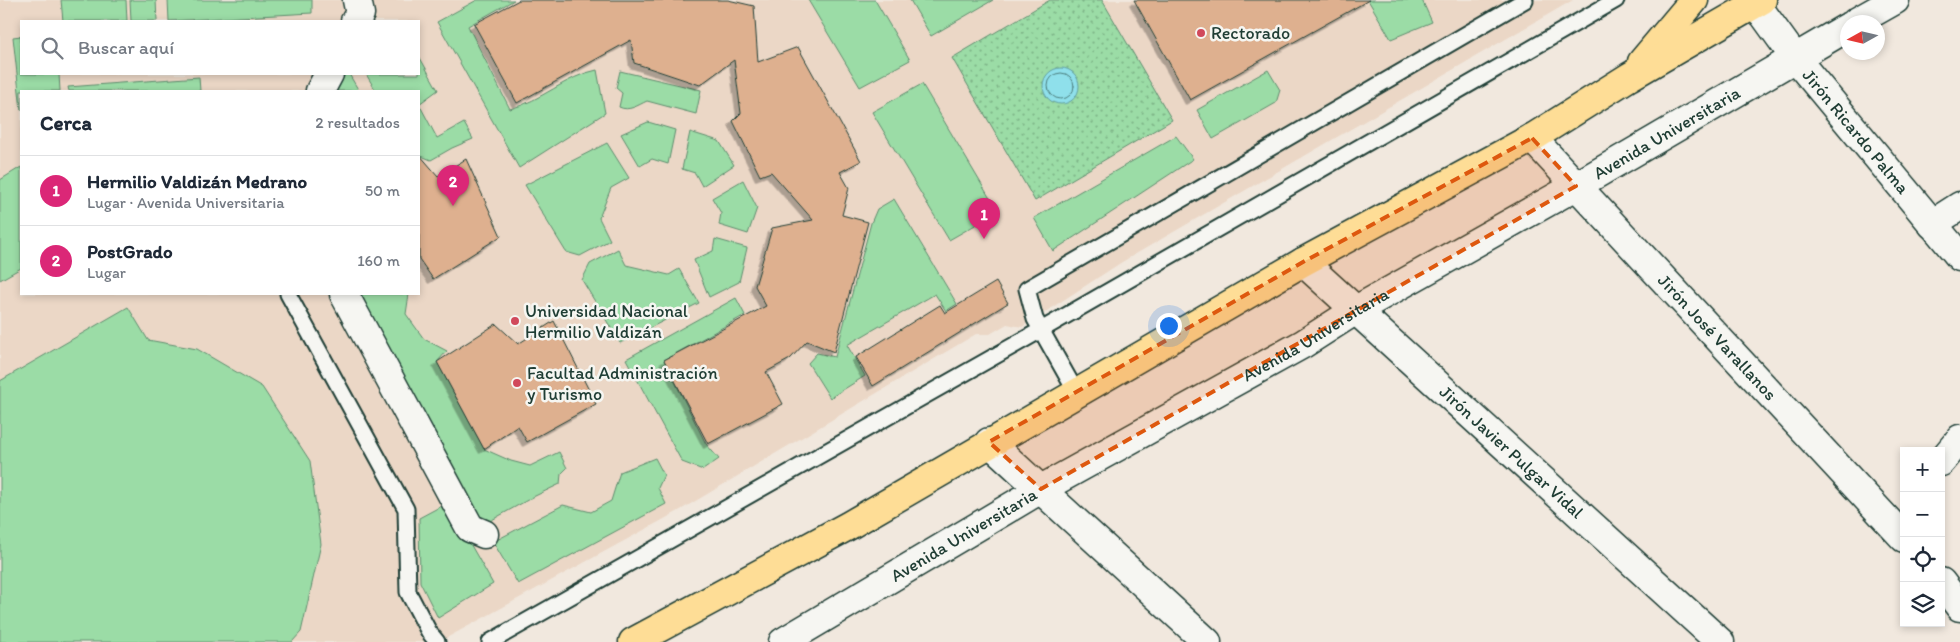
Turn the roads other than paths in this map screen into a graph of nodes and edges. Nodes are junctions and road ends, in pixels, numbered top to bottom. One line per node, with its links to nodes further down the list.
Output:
1 (358, 0): 8 (street)
2 (1524, 0): 23 (lane)
3 (1616, 0): 23 (lane)
4 (1694, 0): 12 (highway)
5 (1895, 0): 7 (street)
6 (1759, 2): 10 (street, Jirón Ricardo Palma); 12 (highway)
7 (1868, 15)
8 (356, 20)
9 (1840, 33): 10 (street, Avenida Universitaria)
10 (1795, 58): 15 (street, Avenida Universitaria); 17 (street, Jirón Ricardo Palma)
11 (328, 75): 13 (street)
12 (1629, 77): 14 (highway)
13 (321, 90)
14 (1532, 138): 15 (street, Jirón José Varallanos); 19 (highway)
15 (1576, 186): 22 (street, Avenida Universitaria); 29 (street, Jirón José Varallanos)
16 (1960, 206): 17 (street)
17 (1932, 224): 18 (street, Jirón Ricardo Palma)
18 (1960, 257)
19 (1303, 262): 22 (street, Jirón Javier Pulgar Vidal); 24 (highway)
20 (289, 295): 34 (lane)
21 (345, 295): 30 (street)
22 (1356, 310): 28 (street, Avenida Universitaria); 38 (street, Jirón Javier Pulgar Vidal)
23 (1041, 330): 24 (lane); 35 (lane)
24 (1076, 392): 26 (highway)
25 (1960, 439): 27 (street)
26 (989, 442): 28 (street); 33 (highway)
27 (1945, 457)
28 (1040, 489): 36 (street, Avenida Universitaria); 37 (street)
29 (1900, 524)
30 (484, 534)
31 (1945, 587): 32 (street)
32 (1960, 607)
33 (636, 641)
34 (437, 642)
35 (490, 642)
36 (783, 642)
37 (1207, 642)
38 (1720, 642)

